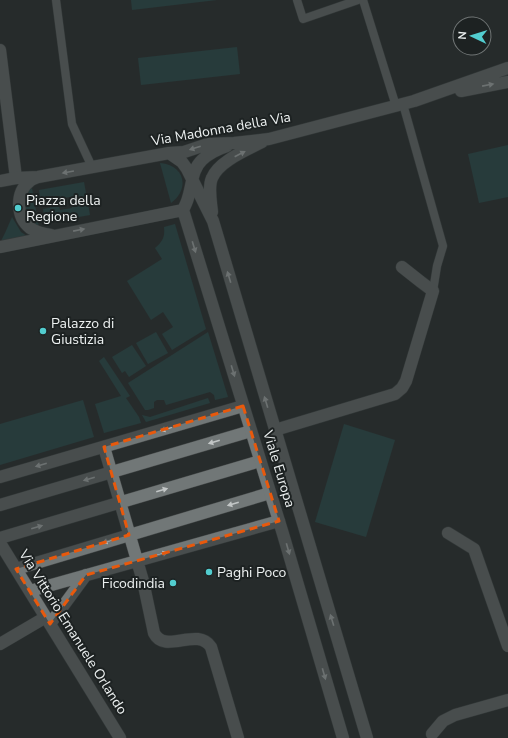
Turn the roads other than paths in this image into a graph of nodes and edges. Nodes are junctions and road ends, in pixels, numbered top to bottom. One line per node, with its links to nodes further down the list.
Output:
1 (56, 0): 13 (lane)
2 (297, 0): 3 (lane)
3 (358, 0)
4 (363, 0): 9 (lane)
5 (0, 50): 14 (street)
6 (508, 68): 8 (street, Via Madonna della Via)
7 (508, 82): 8 (street, one-way to 7)
8 (423, 98): 9 (street, Via Madonna della Via)
9 (399, 105): 10 (street, Via Madonna della Via); 22 (lane)
10 (269, 139): 11 (street, Via Madonna della Via); 18 (street, one-way to 10)
11 (234, 143): 12 (street, Via Madonna della Via, one-way to 12); 15 (street)
12 (169, 153): 13 (street, Via Madonna della Via); 15 (street)
13 (92, 167): 14 (street, Via Madonna della Via, one-way to 14)
14 (27, 177): 16 (street, Via Madonna della Via); 19 (street)
15 (192, 178): 17 (street); 18 (street)
16 (0, 181)
17 (183, 210): 19 (street, one-way to 17); 23 (street, Viale Europa, one-way to 23)
18 (212, 221): 24 (street, Viale Europa, one-way to 18)
19 (52, 236): 20 (street)
20 (0, 247)
21 (402, 267): 22 (street)
22 (433, 290): 24 (street)
23 (243, 406): 25 (street, Viale Europa); 26 (street, one-way to 26)
24 (275, 430): 50 (street, Viale Europa, one-way to 24)
25 (251, 431): 27 (street, Viale Europa); 28 (street, one-way to 28)
26 (104, 447): 28 (street); 29 (street, one-way to 29)
27 (260, 461): 30 (street, Viale Europa); 31 (street, one-way to 27)
28 (111, 472): 31 (street); 32 (street, one-way to 32)
29 (0, 477)
30 (270, 493): 33 (street, Viale Europa); 35 (street, one-way to 35)
31 (120, 502): 35 (street); 36 (street, one-way to 31)
32 (0, 505)
33 (279, 521): 38 (street, one-way to 33); 49 (street, Viale Europa, one-way to 49)
34 (448, 534): 44 (street)
35 (129, 535): 38 (street); 39 (street, one-way to 39)
36 (0, 538)
37 (0, 543): 39 (street, Via Vittorio Emanuele Orlando)
38 (137, 561): 40 (street); 48 (street)
39 (16, 569): 41 (street, Via Vittorio Emanuele Orlando)
40 (86, 575): 41 (street); 42 (street)
41 (30, 591): 42 (street, Via Vittorio Emanuele Orlando)
42 (48, 621): 43 (street); 47 (street, Via Vittorio Emanuele Orlando)
43 (0, 644)
44 (508, 646)
45 (508, 700): 46 (street)
46 (432, 734)
47 (120, 738)
48 (238, 738)
49 (343, 738)
50 (367, 738)

